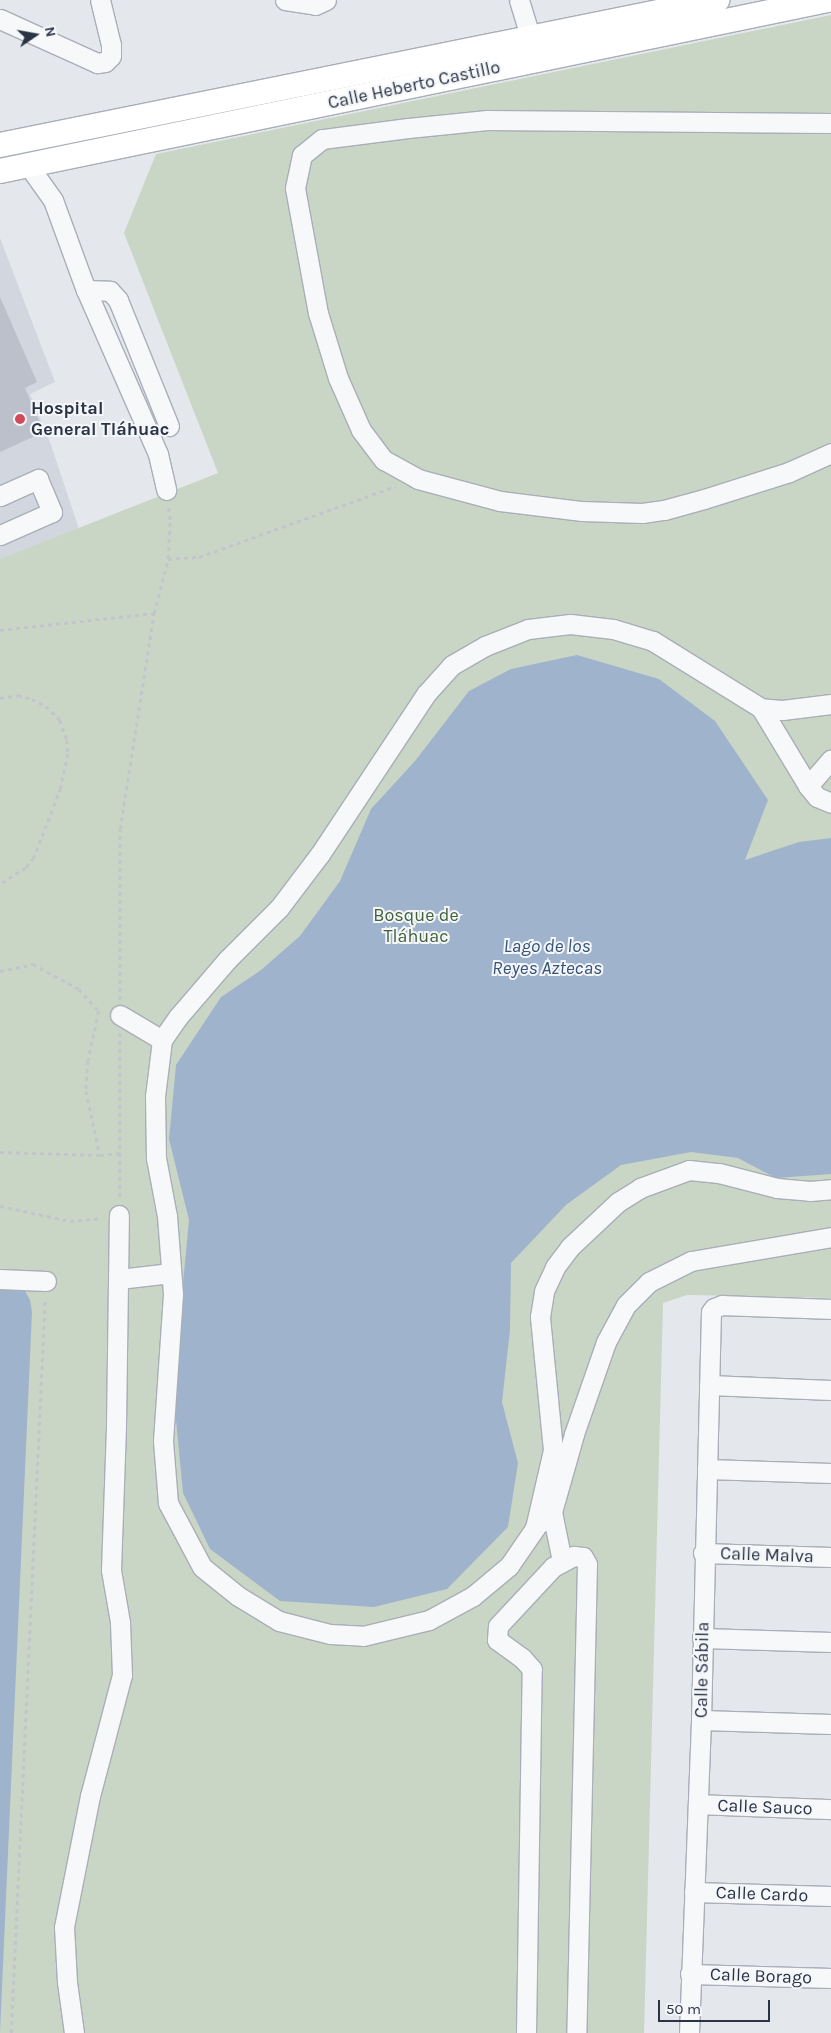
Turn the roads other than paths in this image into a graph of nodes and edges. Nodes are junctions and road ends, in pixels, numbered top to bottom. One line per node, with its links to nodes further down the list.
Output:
1 (100, 0): 7 (street)
2 (326, 0): 6 (street)
3 (519, 0): 8 (street)
4 (717, 0): 8 (main road, Calle Heberto Castillo)
5 (828, 0): 11 (main road, Calle Heberto Castillo)
6 (294, 1)
7 (0, 19)
8 (530, 37): 10 (main road, Calle Heberto Castillo)
9 (831, 123): 15 (street)
10 (0, 145)
11 (28, 165): 12 (main road, Calle Heberto Castillo); 13 (street)
12 (0, 171)
13 (86, 290): 14 (street); 16 (street)
14 (169, 426)
15 (831, 453)
16 (166, 490)
17 (0, 496): 18 (street)
18 (0, 535)
19 (831, 704): 20 (street)
20 (761, 708): 22 (street); 25 (street)
21 (831, 760): 22 (street)
22 (808, 786): 23 (street)
23 (831, 803)
24 (120, 1015): 25 (street)
25 (162, 1040): 29 (street)
26 (831, 1189): 39 (street)
27 (119, 1215): 31 (street)
28 (831, 1237): 38 (street)
29 (171, 1273): 31 (street); 39 (street)
30 (0, 1279): 32 (street)
31 (119, 1279): 53 (street)
32 (46, 1281)
33 (831, 1309): 34 (street, Calle Sábila)
34 (709, 1385): 35 (street); 36 (street, Calle Sábila)
35 (831, 1390)
36 (707, 1469): 37 (street); 40 (street, Calle Sábila)
37 (831, 1473)
38 (552, 1512): 39 (street); 42 (street)
39 (535, 1528)
40 (703, 1553): 41 (street, Calle Malva); 43 (street, Calle Sábila)
41 (831, 1557)
42 (562, 1561): 54 (street); 55 (street)
43 (702, 1638): 44 (street); 45 (street, Calle Sábila)
44 (831, 1642)
45 (701, 1720): 46 (street); 47 (street, Calle Sábila)
46 (831, 1724)
47 (698, 1804): 48 (street, Calle Sauco); 49 (street, Calle Sábila)
48 (831, 1809)
49 (694, 1892): 50 (street, Calle Cardo); 51 (street, Calle Sábila)
50 (831, 1896)
51 (690, 1974): 52 (street, Calle Borago); 56 (street, Calle Sábila)
52 (831, 1978)
53 (74, 2033)
54 (526, 2033)
55 (576, 2033)
56 (689, 2033)

